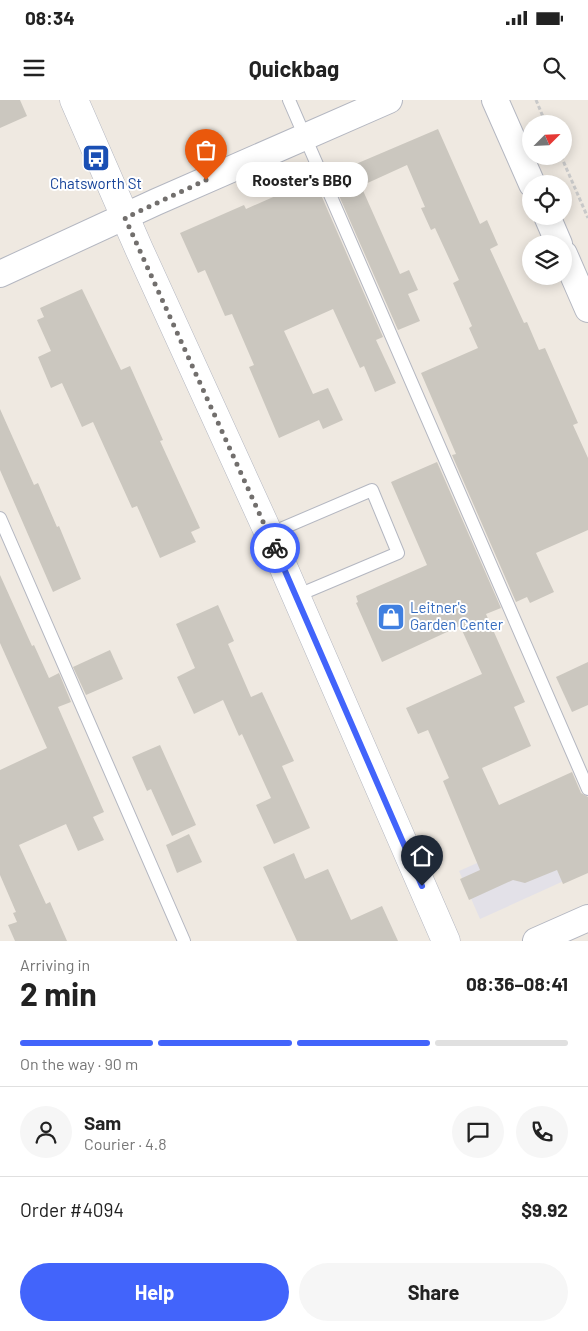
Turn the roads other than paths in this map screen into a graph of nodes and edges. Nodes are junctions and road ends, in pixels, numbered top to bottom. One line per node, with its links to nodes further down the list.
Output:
1 (74, 100): 7 (street)
2 (289, 100): 5 (lane)
3 (389, 100): 5 (street)
4 (495, 100): 6 (street)
5 (305, 137): 7 (street); 14 (lane)
6 (528, 175)
7 (125, 218): 9 (street); 12 (street)
8 (572, 272): 10 (street)
9 (0, 274)
10 (588, 309)
11 (0, 518): 16 (lane)
12 (269, 534): 13 (street); 13 (lane)
13 (296, 596): 17 (street)
14 (588, 789)
15 (588, 918): 18 (street)
16 (184, 941)
17 (446, 941)
18 (536, 941)

